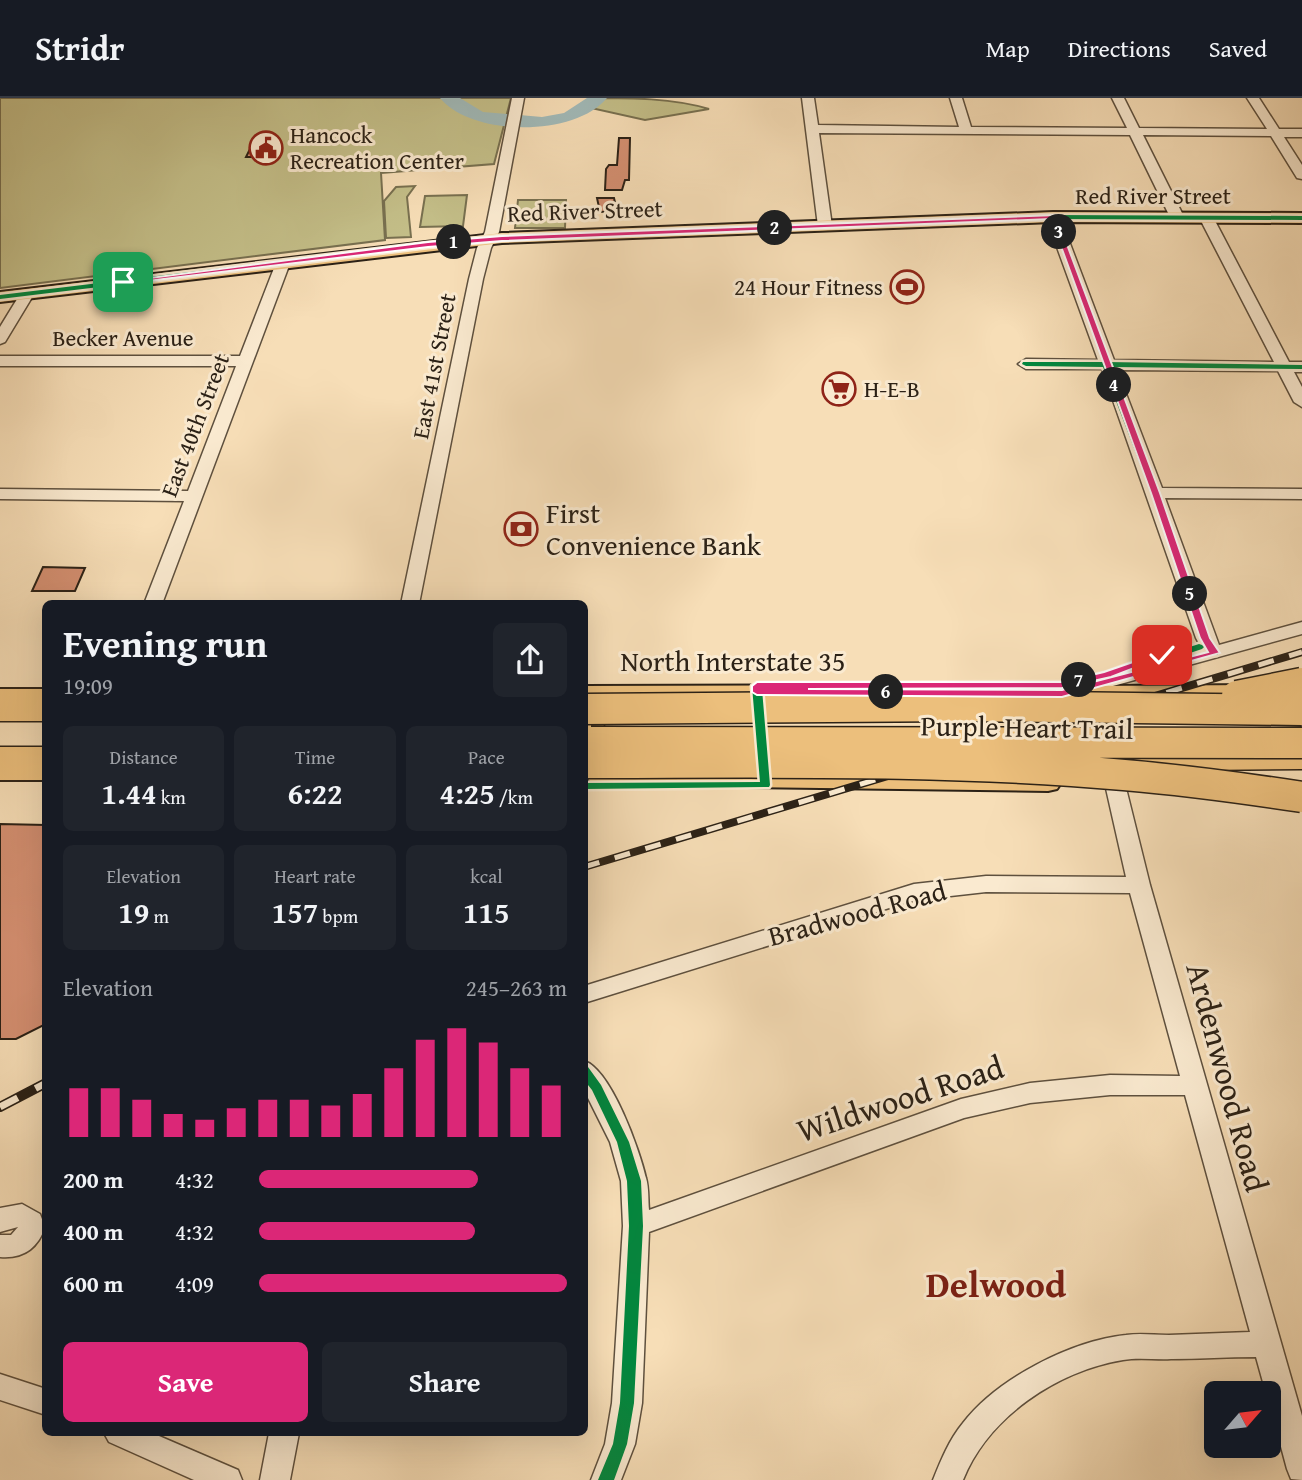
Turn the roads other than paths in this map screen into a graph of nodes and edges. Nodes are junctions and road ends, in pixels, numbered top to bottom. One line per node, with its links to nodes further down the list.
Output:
1 (518, 98): 17 (street, East 41st Street)
2 (808, 98): 6 (street)
3 (956, 98): 7 (street)
4 (1118, 98): 8 (street)
5 (1253, 98): 9 (street)
6 (812, 130): 7 (street); 16 (street)
7 (966, 131): 8 (street)
8 (1135, 132): 9 (street); 13 (street)
9 (1275, 132): 10 (street); 11 (street)
10 (1302, 133)
11 (1302, 175)
12 (1054, 217): 13 (main road, Red River Street); 16 (main road, Red River Street); 25 (street)
13 (1177, 217): 14 (main road, Red River Street)
14 (1206, 217): 15 (main road, Red River Street); 26 (street)
15 (1302, 218)
16 (825, 226): 17 (main road, Red River Street)
17 (488, 240): 18 (main road, Red River Street); 34 (street, East 41st Street)
18 (283, 263): 19 (main road, Red River Street); 23 (street, East 40th Street)
19 (27, 294): 20 (main road, Red River Street); 21 (street)
20 (0, 297)
21 (0, 339)
22 (0, 361): 23 (street, Becker Avenue)
23 (246, 361): 32 (street, East 40th Street)
24 (1026, 364): 25 (street)
25 (1106, 364): 26 (street); 29 (street)
26 (1284, 367): 27 (street); 28 (street)
27 (1302, 367)
28 (1302, 402)
29 (1155, 493): 31 (street); 36 (street)
30 (0, 494): 32 (street)
31 (1302, 494)
32 (195, 496): 33 (street, East 40th Street)
33 (155, 600)
34 (411, 600)
35 (1302, 628): 36 (street)
36 (1214, 653): 42 (street)
37 (802, 691): 39 (main road, North Interstate 35); 42 (main road, North Interstate 35); 67 (main road)
38 (699, 692): 39 (main road, North Interstate 35); 41 (main road, North Interstate 35); 66 (street)
39 (732, 692): 66 (street)
40 (588, 693): 41 (main road, North Interstate 35)
41 (625, 693): 65 (main road)
42 (1062, 694): 43 (main road, North Interstate 35)
43 (1301, 694): 51 (highway, Purple Heart Trail, bridge)
44 (0, 696): 45 (main road)
45 (42, 696)
46 (0, 712): 47 (highway)
47 (42, 712)
48 (0, 727): 49 (highway)
49 (42, 727)
50 (1302, 730): 52 (highway, Purple Heart Trail)
51 (588, 734)
52 (588, 734)
53 (588, 734): 57 (highway, Purple Heart Trail, bridge)
54 (588, 734): 61 (highway, Purple Heart Trail, bridge)
55 (0, 740): 56 (highway)
56 (42, 740)
57 (1302, 743)
58 (0, 756): 59 (highway)
59 (42, 756)
60 (1302, 760): 61 (highway, Purple Heart Trail, bridge)
61 (937, 764): 70 (highway, bridge)
62 (0, 772): 63 (main road)
63 (42, 772)
64 (588, 777): 65 (main road)
65 (624, 778): 66 (main road)
66 (719, 779): 67 (main road)
67 (811, 780): 69 (main road)
68 (1302, 782): 69 (main road)
69 (1115, 784): 71 (main road); 72 (street, Ardenwood Road)
70 (1302, 797)
71 (1302, 808)
72 (1139, 885): 73 (street, Bradwood Road); 75 (street, Ardenwood Road)
73 (588, 994)
74 (588, 1075): 77 (street)
75 (1194, 1086): 77 (street, Wildwood Road); 79 (street, Ardenwood Road)
76 (0, 1221): 78 (street)
77 (636, 1226): 87 (street)
78 (0, 1246)
79 (1265, 1344): 84 (street, Ardenwood Road); 88 (street)
80 (0, 1387): 81 (street)
81 (42, 1401)
82 (126, 1436): 85 (street)
83 (283, 1436): 86 (street)
84 (1302, 1469)
85 (227, 1480)
86 (275, 1480)
87 (606, 1480)
88 (948, 1480)

